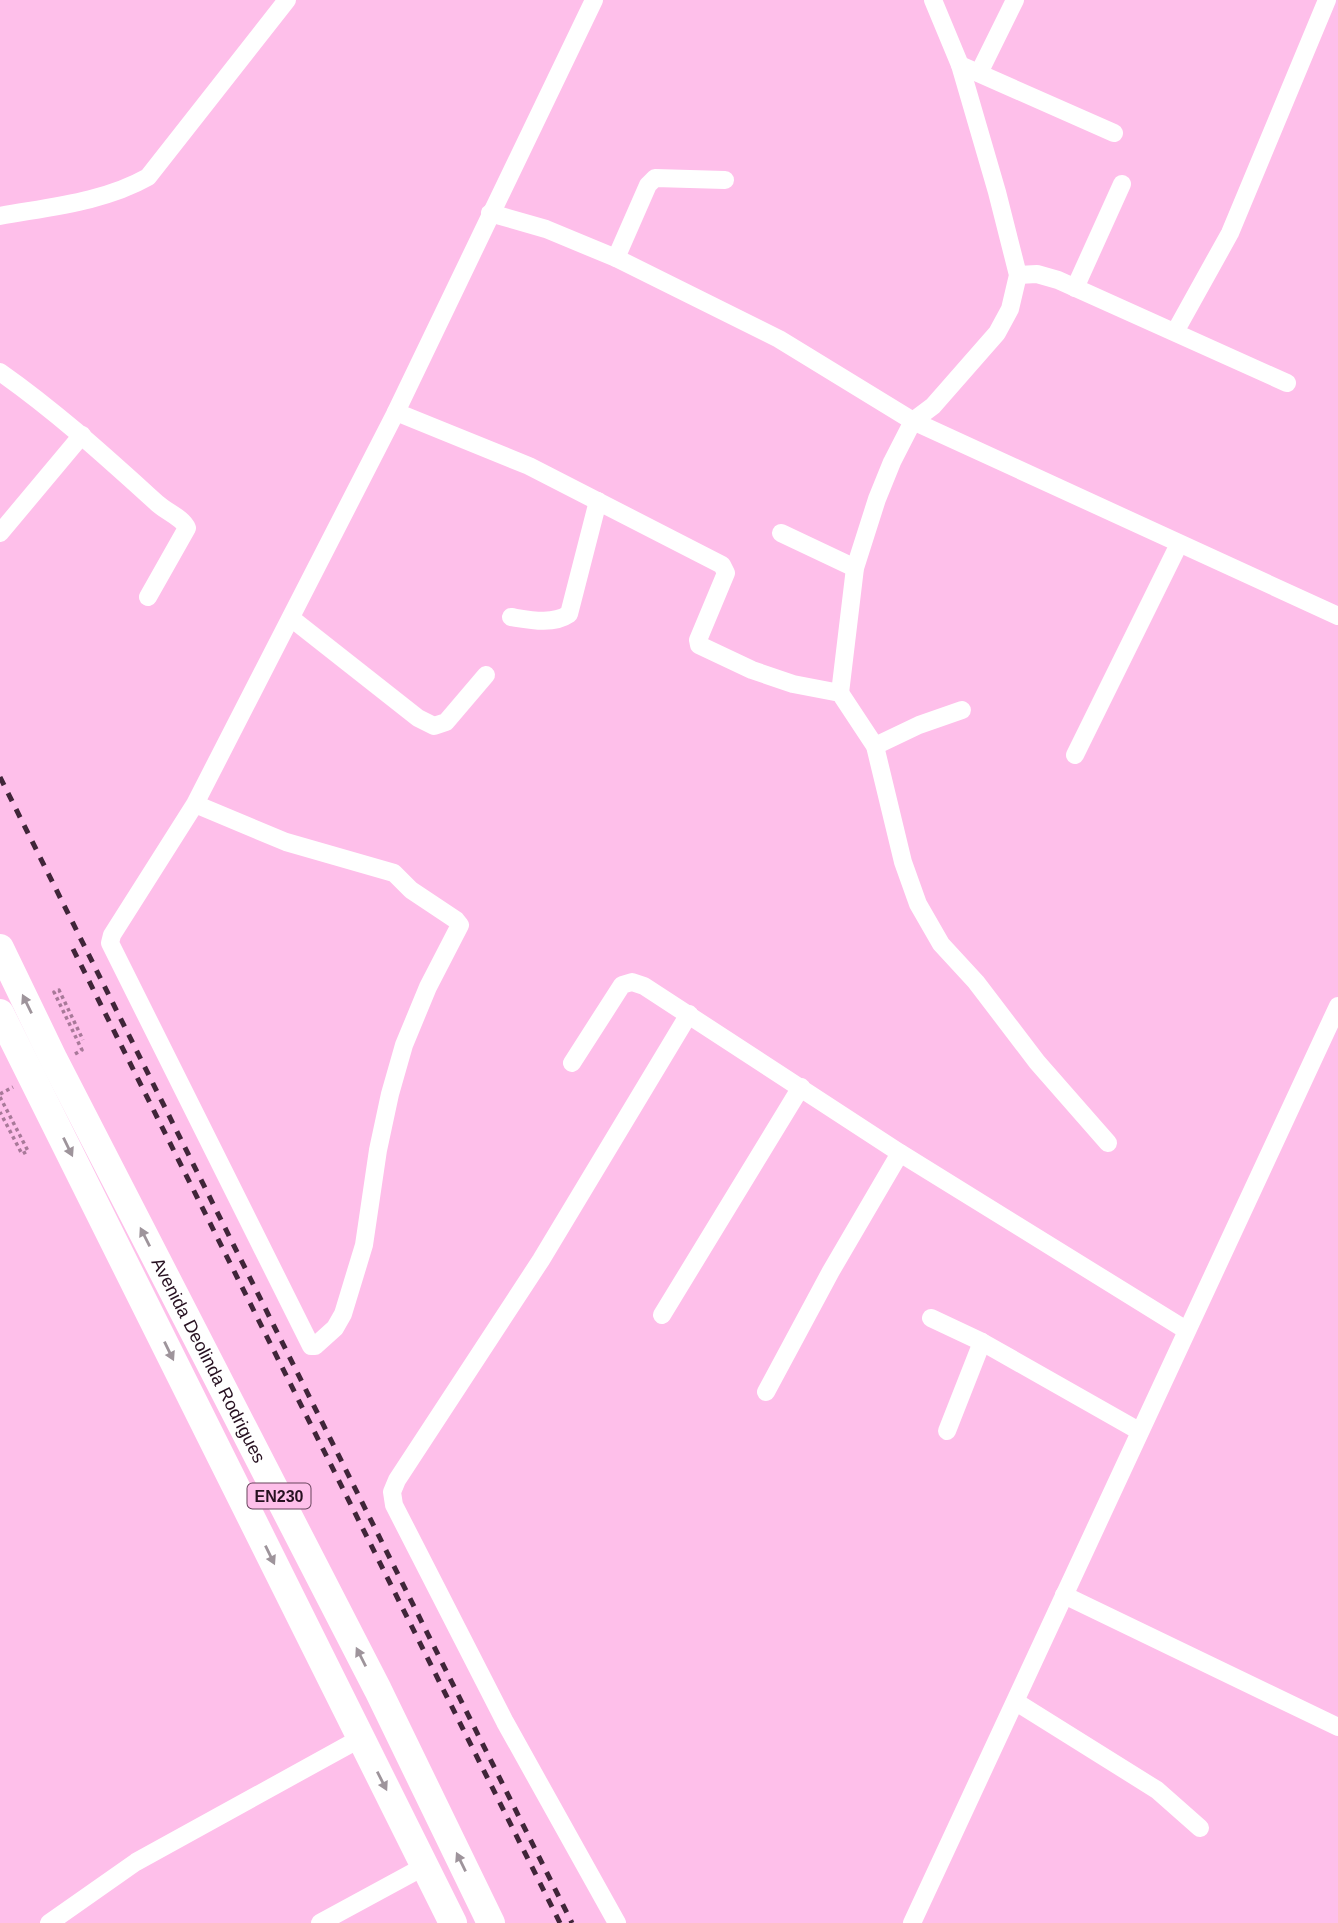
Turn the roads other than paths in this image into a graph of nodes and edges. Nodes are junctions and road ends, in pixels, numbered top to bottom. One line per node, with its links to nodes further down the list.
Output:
1 (287, 0): 12 (street)
2 (594, 0): 11 (street)
3 (933, 0): 6 (street)
4 (1015, 0): 7 (street)
5 (1327, 0): 16 (street)
6 (960, 65): 7 (street); 14 (street)
7 (979, 73): 8 (street)
8 (1114, 133)
9 (725, 180): 13 (street)
10 (1122, 184): 15 (street)
11 (490, 213): 13 (street); 19 (street)
12 (0, 216)
13 (616, 258): 20 (street)
14 (1018, 275): 15 (street); 20 (street)
15 (1075, 288): 16 (street)
16 (1175, 332): 18 (street)
17 (0, 372): 21 (street)
18 (1287, 383)
19 (396, 412): 22 (street); 30 (street)
20 (913, 421): 25 (street); 26 (street)
21 (82, 435): 23 (street); 27 (street)
22 (598, 500): 29 (street); 32 (street)
23 (0, 533)
24 (781, 533): 26 (street)
25 (1179, 544): 28 (street); 35 (street)
26 (855, 568): 32 (street)
27 (148, 597)
28 (1338, 616)
29 (512, 617)
30 (290, 618): 31 (street); 36 (street)
31 (486, 675)
32 (840, 693): 34 (street)
33 (962, 710): 34 (street)
34 (875, 746): 43 (street)
35 (1074, 755)
36 (195, 804): 36 (street)
37 (0, 948): 61 (highway, Avenida Deolinda Rodrigues / EN230, one-way to 37)
38 (1338, 1006): 47 (street)
39 (689, 1014): 41 (street); 42 (street); 62 (street)
40 (2, 1022): 55 (highway, Avenida Deolinda Rodrigues / EN230, one-way to 55)
41 (572, 1063)
42 (801, 1087): 44 (street); 45 (street)
43 (1108, 1143)
44 (900, 1153): 47 (street); 49 (street)
45 (662, 1315)
46 (931, 1318): 48 (street)
47 (1186, 1330): 51 (street)
48 (982, 1342): 50 (street); 51 (street)
49 (766, 1392)
50 (947, 1431)
51 (1139, 1432): 52 (street)
52 (1064, 1595): 53 (street); 54 (street)
53 (1016, 1702): 56 (street); 63 (street)
54 (1338, 1727)
55 (361, 1738): 57 (highway, Avenida Deolinda Rodrigues / EN230, one-way to 57); 58 (street)
56 (1200, 1828)
57 (425, 1866): 59 (street); 60 (highway, Avenida Deolinda Rodrigues / EN230)
58 (49, 1923)
59 (320, 1923)
60 (453, 1923)
61 (491, 1923)
62 (617, 1923)
63 (912, 1923)

